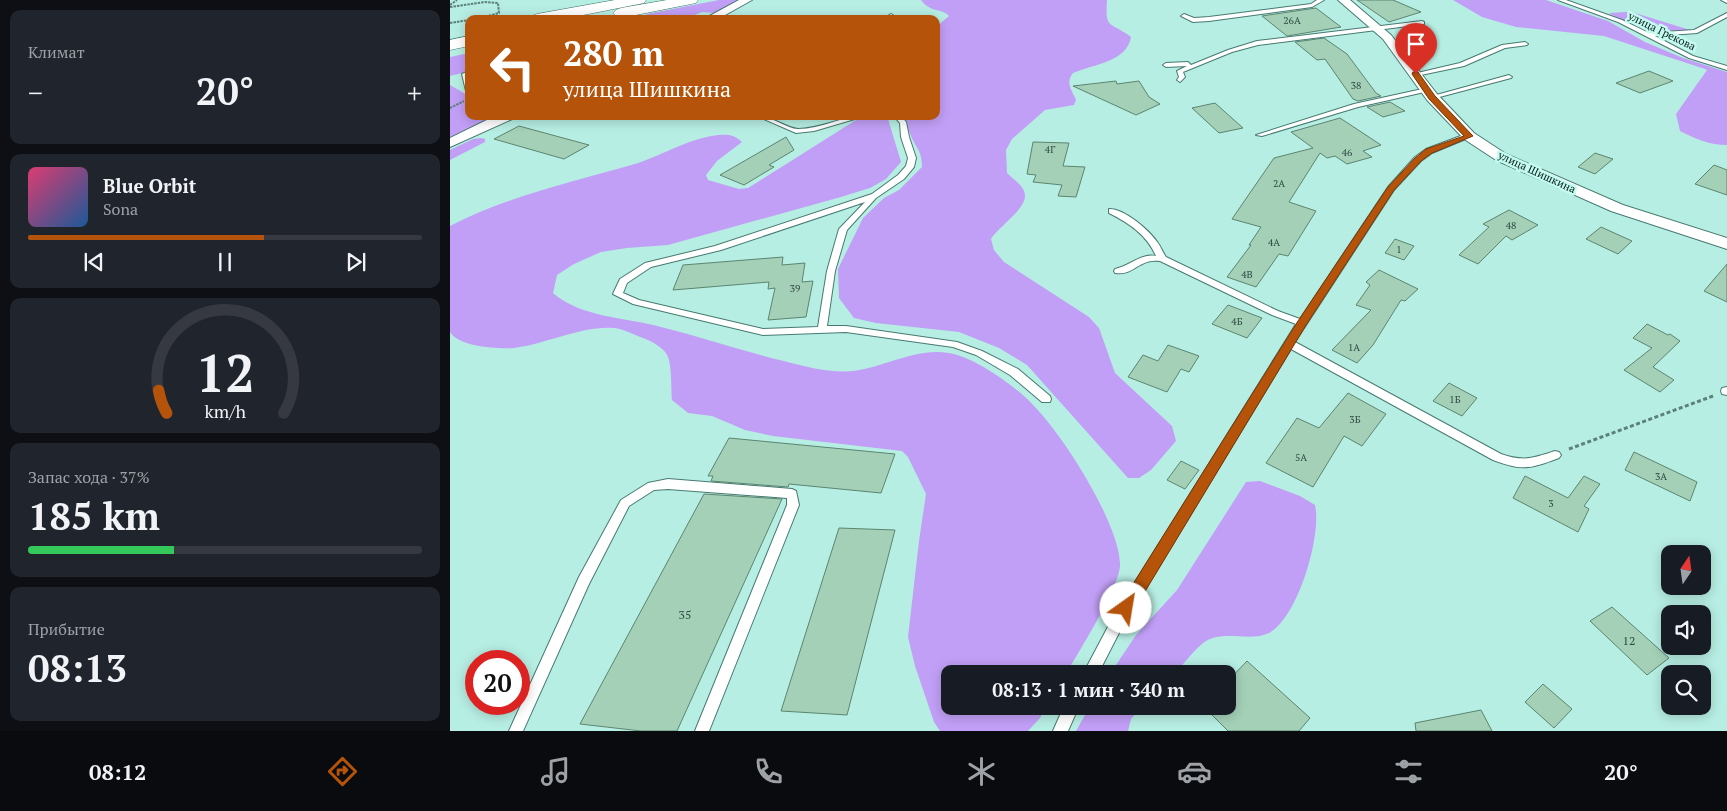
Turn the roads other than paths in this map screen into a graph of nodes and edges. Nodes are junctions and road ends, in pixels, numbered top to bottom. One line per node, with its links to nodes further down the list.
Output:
1 (639, 0): 7 (highway)
2 (691, 0): 8 (highway)
3 (747, 0): 9 (street)
4 (1321, 0): 11 (lane)
5 (1343, 0): 13 (street, улица Шишкина)
6 (1561, 0): 16 (lane, улица Грекова)
7 (558, 15)
8 (611, 15)
9 (717, 15)
10 (1727, 15): 16 (lane)
11 (1184, 16)
12 (1422, 23): 13 (lane)
13 (1378, 28): 20 (lane); 23 (street, улица Шишкина)
14 (465, 32): 15 (highway)
15 (450, 35)
16 (1647, 35): 22 (lane, улица Грекова)
17 (465, 42): 19 (highway)
18 (1525, 44): 23 (lane)
19 (450, 45)
20 (1194, 64): 21 (lane); 25 (lane)
21 (1166, 65)
22 (1727, 68)
23 (1416, 74): 26 (street, улица Шишкина)
24 (1509, 77): 26 (lane)
25 (1180, 80)
26 (1429, 94): 31 (lane); 32 (street, улица Шишкина)
27 (499, 120): 33 (street)
28 (770, 120): 29 (lane)
29 (847, 120)
30 (901, 120): 34 (lane)
31 (1260, 135)
32 (1469, 136): 36 (street, улица Шишкина); 39 (lane)
33 (450, 143)
34 (875, 196): 40 (lane); 40 (lane)
35 (1112, 212): 37 (lane)
36 (1727, 244)
37 (1162, 259): 38 (lane); 39 (lane)
38 (1118, 271)
39 (1302, 323): 41 (lane)
40 (822, 330): 42 (lane)
41 (1290, 344): 43 (lane); 44 (lane)
42 (1046, 399)
43 (1555, 455)
44 (1095, 665)
45 (1068, 715): 48 (lane)
46 (516, 731): 47 (lane)
47 (702, 731)
48 (1060, 731)

